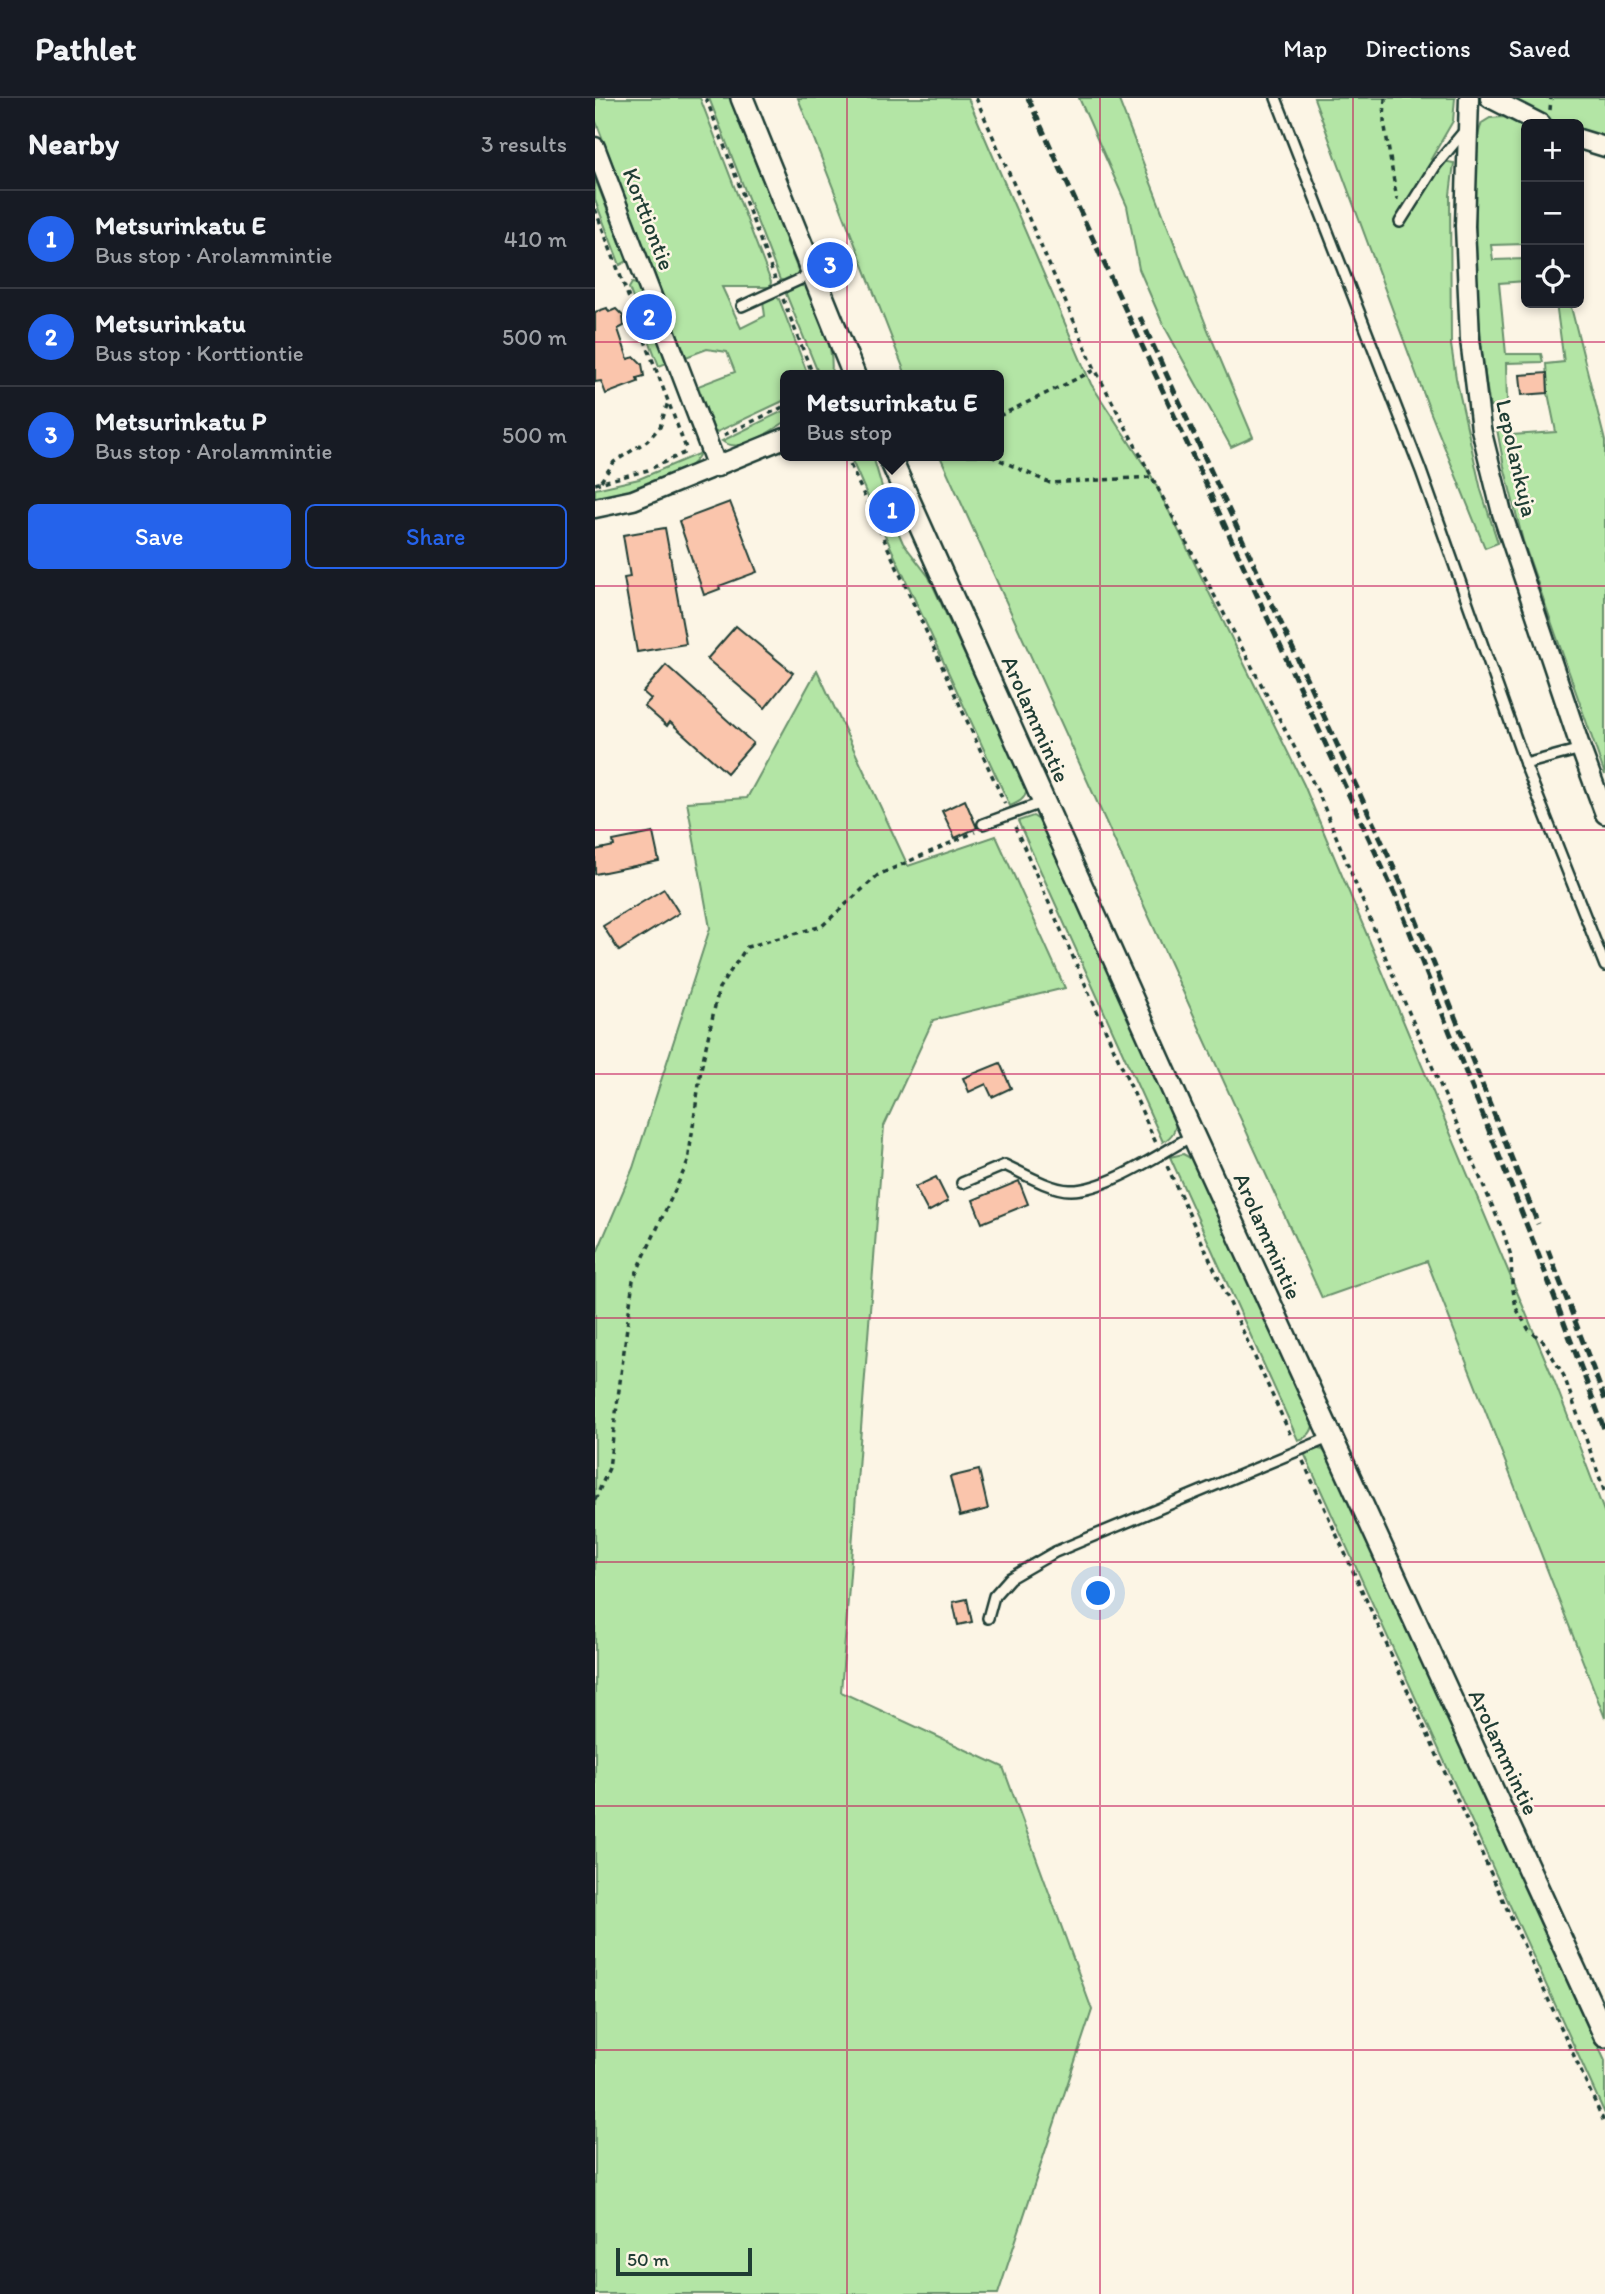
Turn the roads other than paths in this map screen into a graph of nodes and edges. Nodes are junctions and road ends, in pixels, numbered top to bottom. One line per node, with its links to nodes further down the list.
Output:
1 (743, 98): 11 (street)
2 (1276, 98): 19 (lane)
3 (1469, 98): 6 (street, Lepolankuja)
4 (1490, 98): 5 (street)
5 (1531, 119)
6 (1468, 128): 10 (lane); 18 (street, Lepolankuja)
7 (1584, 141): 9 (street)
8 (595, 147): 16 (street, Korttiontie)
9 (1605, 147)
10 (1402, 219)
11 (812, 274): 12 (lane); 13 (street)
12 (742, 306)
13 (852, 370)
14 (780, 440): 16 (street)
15 (891, 461): 20 (street, Arolammintie)
16 (717, 467): 17 (street)
17 (595, 508)
18 (1581, 749): 19 (lane); 21 (street, Lepolankuja)
19 (1525, 764): 23 (lane)
20 (1044, 802): 22 (lane); 24 (street, Arolammintie)
21 (1605, 814)
22 (983, 824)
23 (1605, 966)
24 (1193, 1135): 25 (lane); 26 (street, Arolammintie)
25 (962, 1183)
26 (1331, 1437): 27 (lane); 28 (street, Arolammintie)
27 (988, 1618)
28 (1605, 2036)

